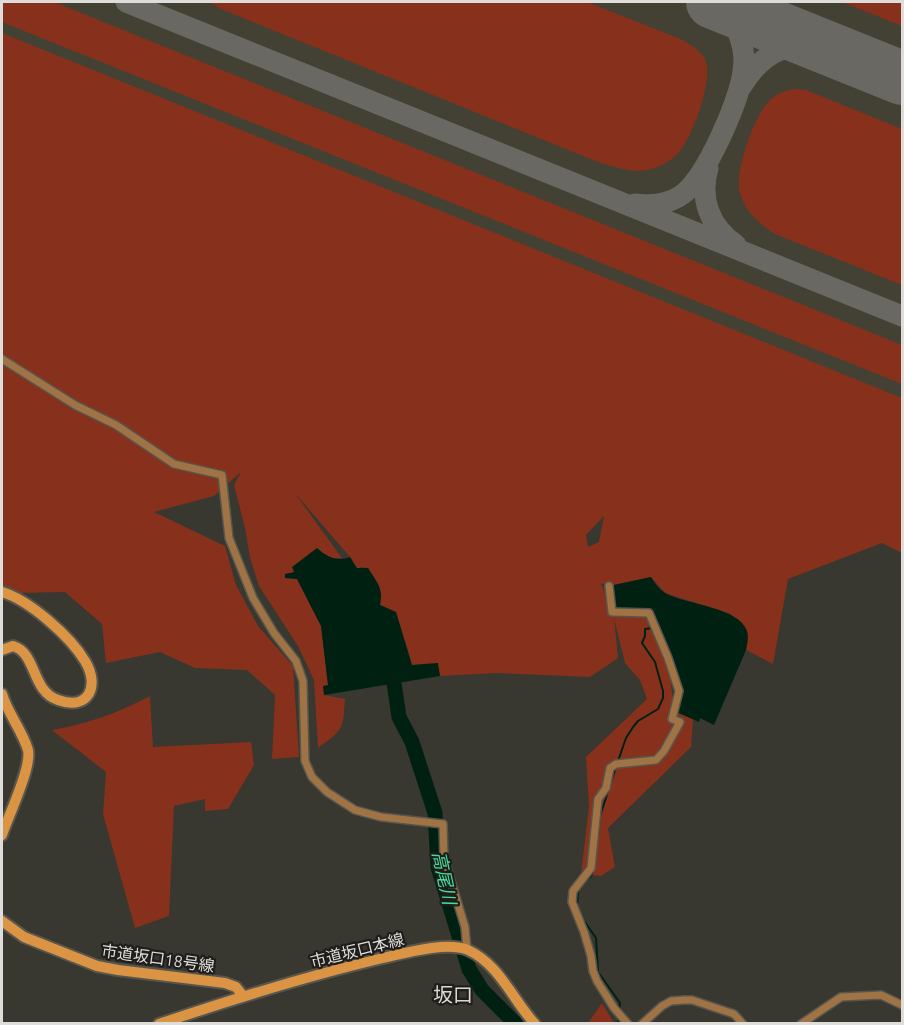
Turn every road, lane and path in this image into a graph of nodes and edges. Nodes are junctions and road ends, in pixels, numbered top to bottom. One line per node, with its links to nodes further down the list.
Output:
1 (2, 359): 8 (street)
2 (609, 586): 11 (street)
3 (2, 592): 4 (street)
4 (2, 650)
5 (2, 694): 6 (street)
6 (2, 835)
7 (2, 921): 9 (street, 市道坂口18号線)
8 (466, 949): 9 (street, 市道坂口本線); 13 (street)
9 (243, 996): 12 (street, 市道坂口本線)
10 (903, 1005): 16 (street)
11 (625, 1020)
12 (159, 1023)
13 (535, 1023)
14 (642, 1023): 15 (street)
15 (743, 1023)
16 (801, 1023)

